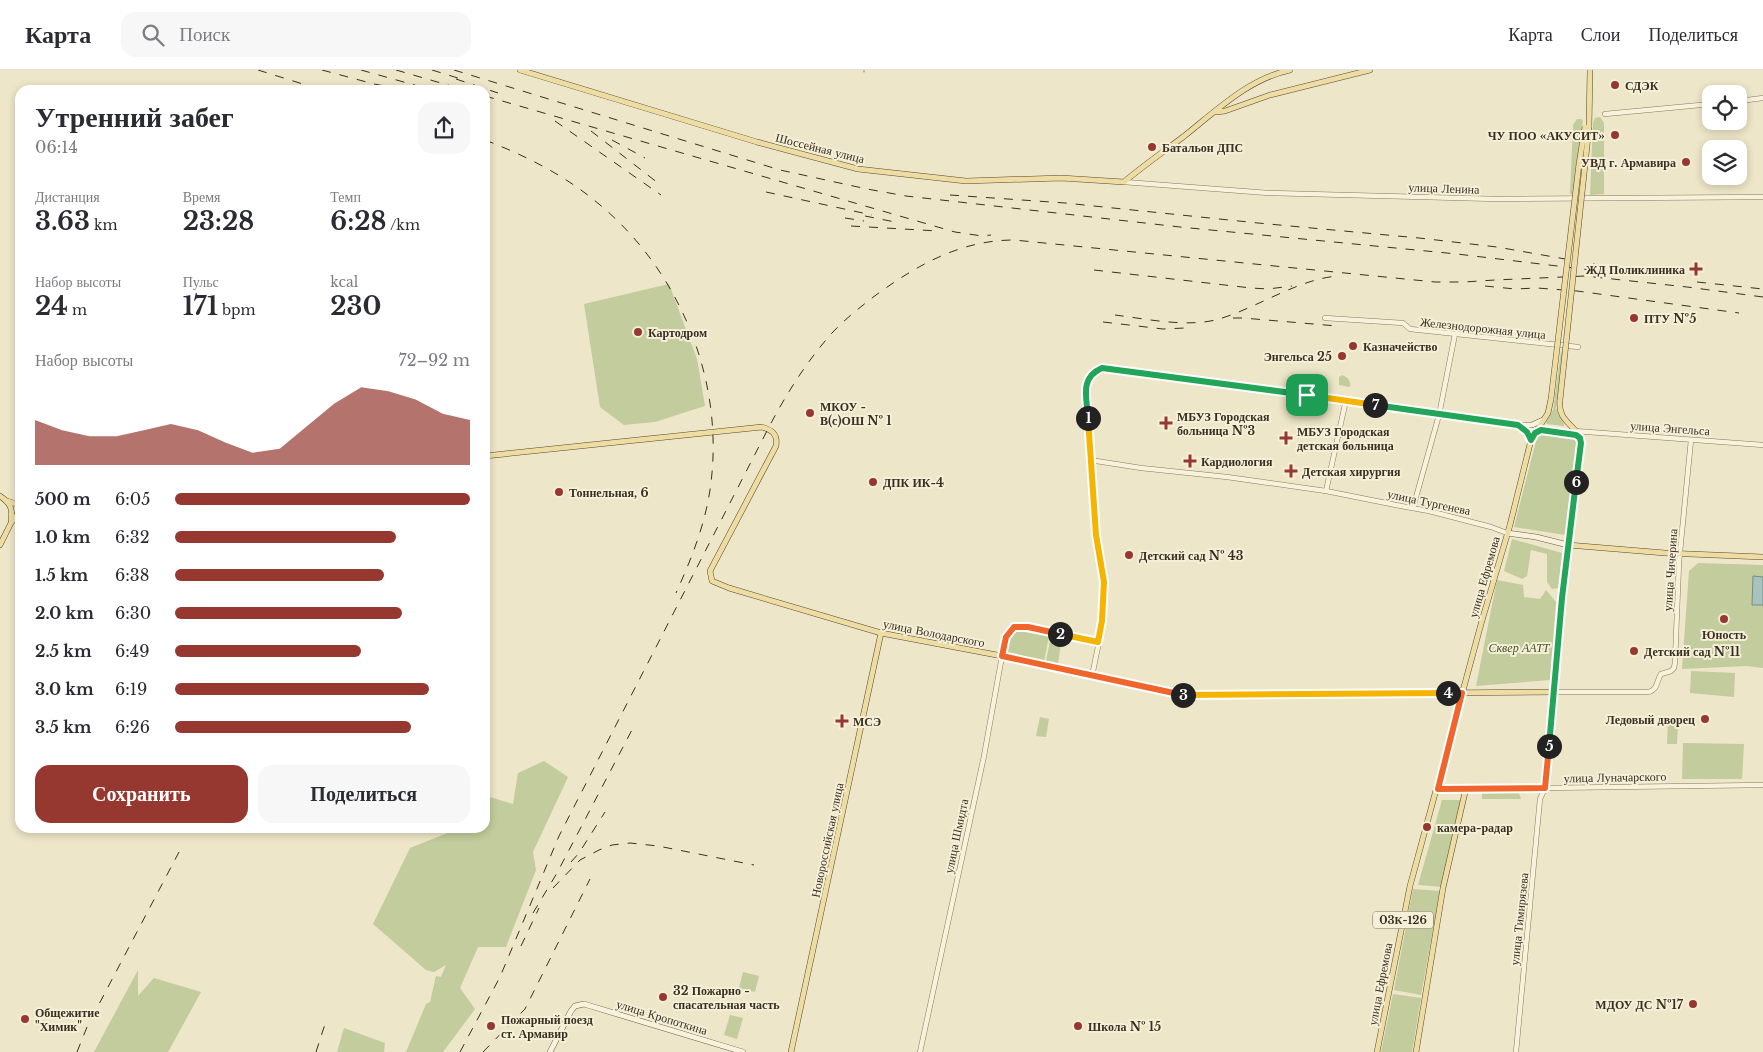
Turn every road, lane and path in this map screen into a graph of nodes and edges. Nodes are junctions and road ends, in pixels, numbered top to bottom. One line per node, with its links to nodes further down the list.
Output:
1 (520, 70): 11 (main road, Шоссейная улица)
2 (1290, 70): 8 (main road)
3 (1370, 70): 8 (main road)
4 (1590, 70): 10 (main road, улица Ефремова)
5 (1763, 98): 6 (street)
6 (1747, 100)
7 (1702, 105): 9 (street)
8 (1215, 112): 11 (main road)
9 (1605, 114)
10 (1587, 127): 18 (main road, улица Ефремова, bridge); 20 (main road, улица Ефремова, bridge)
11 (1124, 182): 12 (street, улица Ленина)
12 (1763, 197)
13 (1325, 318): 14 (street, Железнодорожная улица)
14 (1456, 334): 15 (street, Железнодорожная улица); 17 (street)
15 (1578, 347)
16 (1346, 400): 17 (main road); 27 (main road); 28 (street)
17 (1439, 415): 19 (main road); 32 (street)
18 (1544, 419): 19 (main road); 22 (main road, улица Ефремова)
19 (1518, 425): 22 (main road)
20 (1575, 431): 21 (street, улица Энгельса); 24 (main road, улица Ефремова)
21 (1589, 433): 23 (street, улица Энгельса); 24 (street)
22 (1532, 439): 24 (main road); 35 (main road, улица Ефремова)
23 (1691, 440): 25 (street, улица Энгельса); 38 (street, улица Чичерина)
24 (1581, 441): 36 (main road)
25 (1763, 445)
26 (490, 455): 40 (main road, улица Володарского)
27 (1090, 460): 28 (street, улица Тургенева); 41 (main road)
28 (1326, 491): 32 (street, улица Тургенева)
29 (0, 496): 30 (main road)
30 (7, 500): 31 (main road); 34 (main road)
31 (15, 503)
32 (1413, 508): 35 (street, улица Тургенева)
33 (15, 518): 34 (main road)
34 (11, 523): 37 (main road)
35 (1507, 533): 36 (main road, улица Тургенева); 46 (main road, улица Ефремова)
36 (1568, 544): 38 (main road, улица Тургенева); 45 (main road)
37 (0, 545)
38 (1680, 553): 39 (main road, улица Тургенева); 44 (street, улица Чичерина)
39 (1763, 557)
40 (881, 633): 42 (main road, улица Володарского); 53 (main road, Новороссийская улица)
41 (1098, 642): 42 (main road, улица Шмидта); 43 (street)
42 (1002, 656): 43 (main road, улица Володарского); 54 (street, улица Шмидта)
43 (1092, 676): 46 (main road, улица Володарского)
44 (1654, 691): 45 (street, улица Володарского)
45 (1555, 692): 46 (main road, улица Володарского); 49 (main road)
46 (1462, 693): 50 (main road, улица Ефремова)
47 (1763, 785): 49 (street, улица Луначарского)
48 (1466, 788): 49 (main road, улица Луначарского); 50 (main road, улица Луначарского); 56 (main road, 03К-126)
49 (1545, 788): 57 (street, улица Тимирязева)
50 (1438, 789): 55 (main road, улица Ефремова / 03К-126)
51 (550, 1052): 52 (main road, улица Кропоткина)
52 (743, 1052)
53 (791, 1052)
54 (920, 1052)
55 (1377, 1052)
56 (1416, 1052)
57 (1516, 1052)

